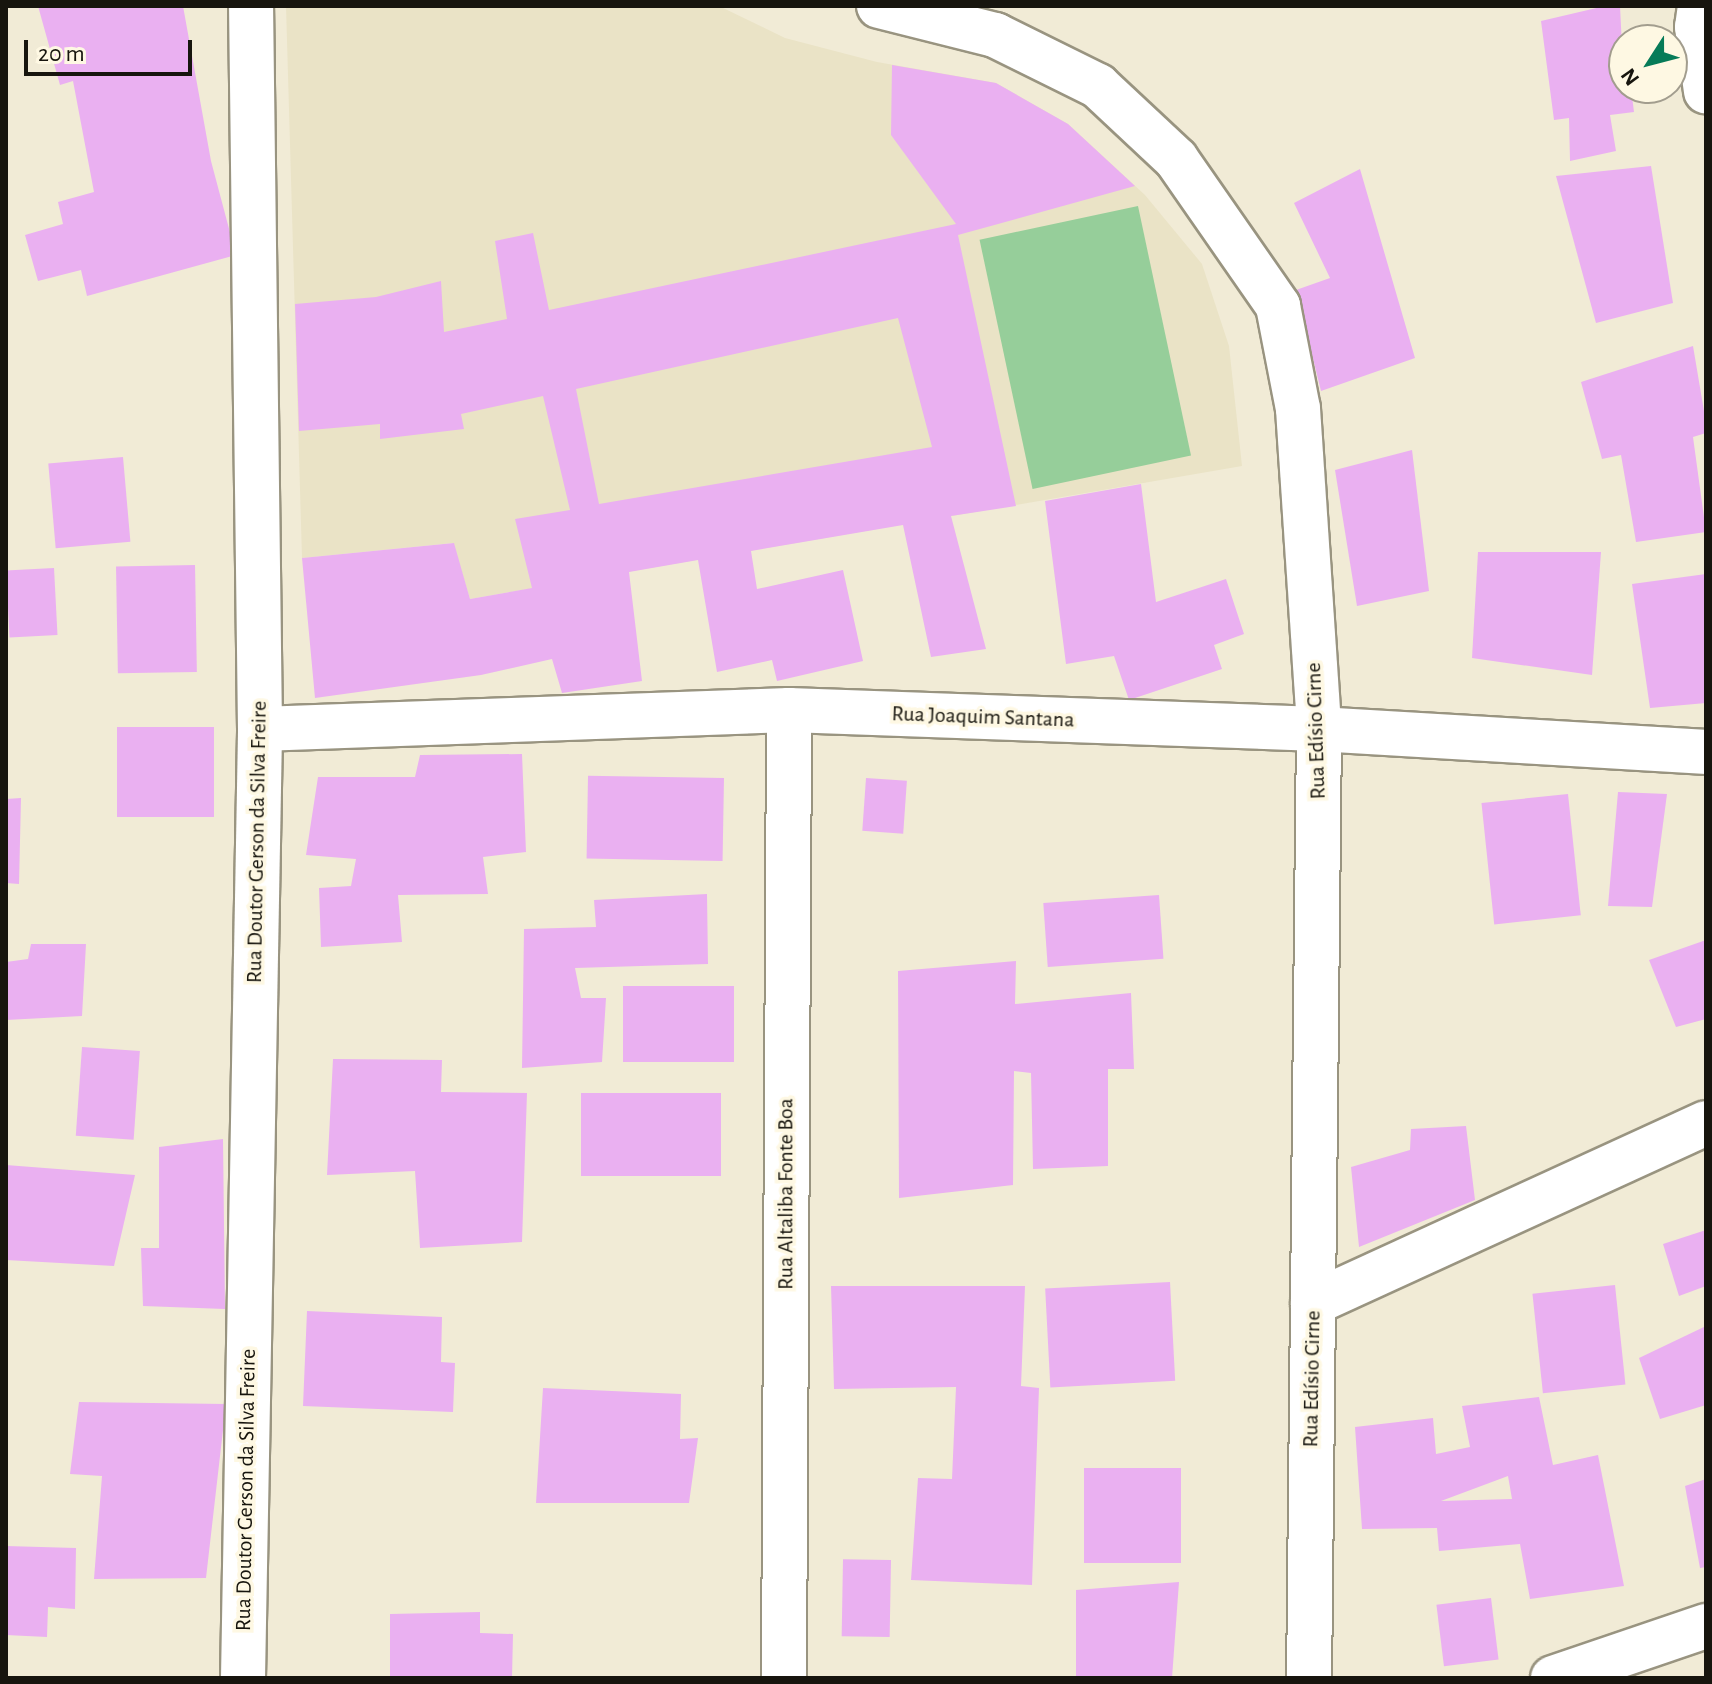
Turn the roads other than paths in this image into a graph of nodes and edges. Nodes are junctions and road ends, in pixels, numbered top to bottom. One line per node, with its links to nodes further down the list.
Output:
1 (251, 6): 6 (street, Rua Doutor Gerson da Silva Freire)
2 (879, 6): 7 (street, Rua Edísio Cirne)
3 (1700, 6): 4 (street)
4 (1706, 91)
5 (789, 710): 6 (street, Rua Joaquim Santana); 7 (street, Rua Joaquim Santana); 13 (street, Rua Altaliba Fonte Boa)
6 (260, 729): 12 (street, Rua Doutor Gerson da Silva Freire)
7 (1319, 729): 8 (street, Rua Joaquim Santana); 10 (street, Rua Edísio Cirne)
8 (1706, 752)
9 (1706, 1123): 10 (street)
10 (1313, 1303): 14 (street, Rua Edísio Cirne)
11 (1706, 1626): 15 (street)
12 (243, 1678)
13 (784, 1678)
14 (1309, 1678)
15 (1553, 1678)

